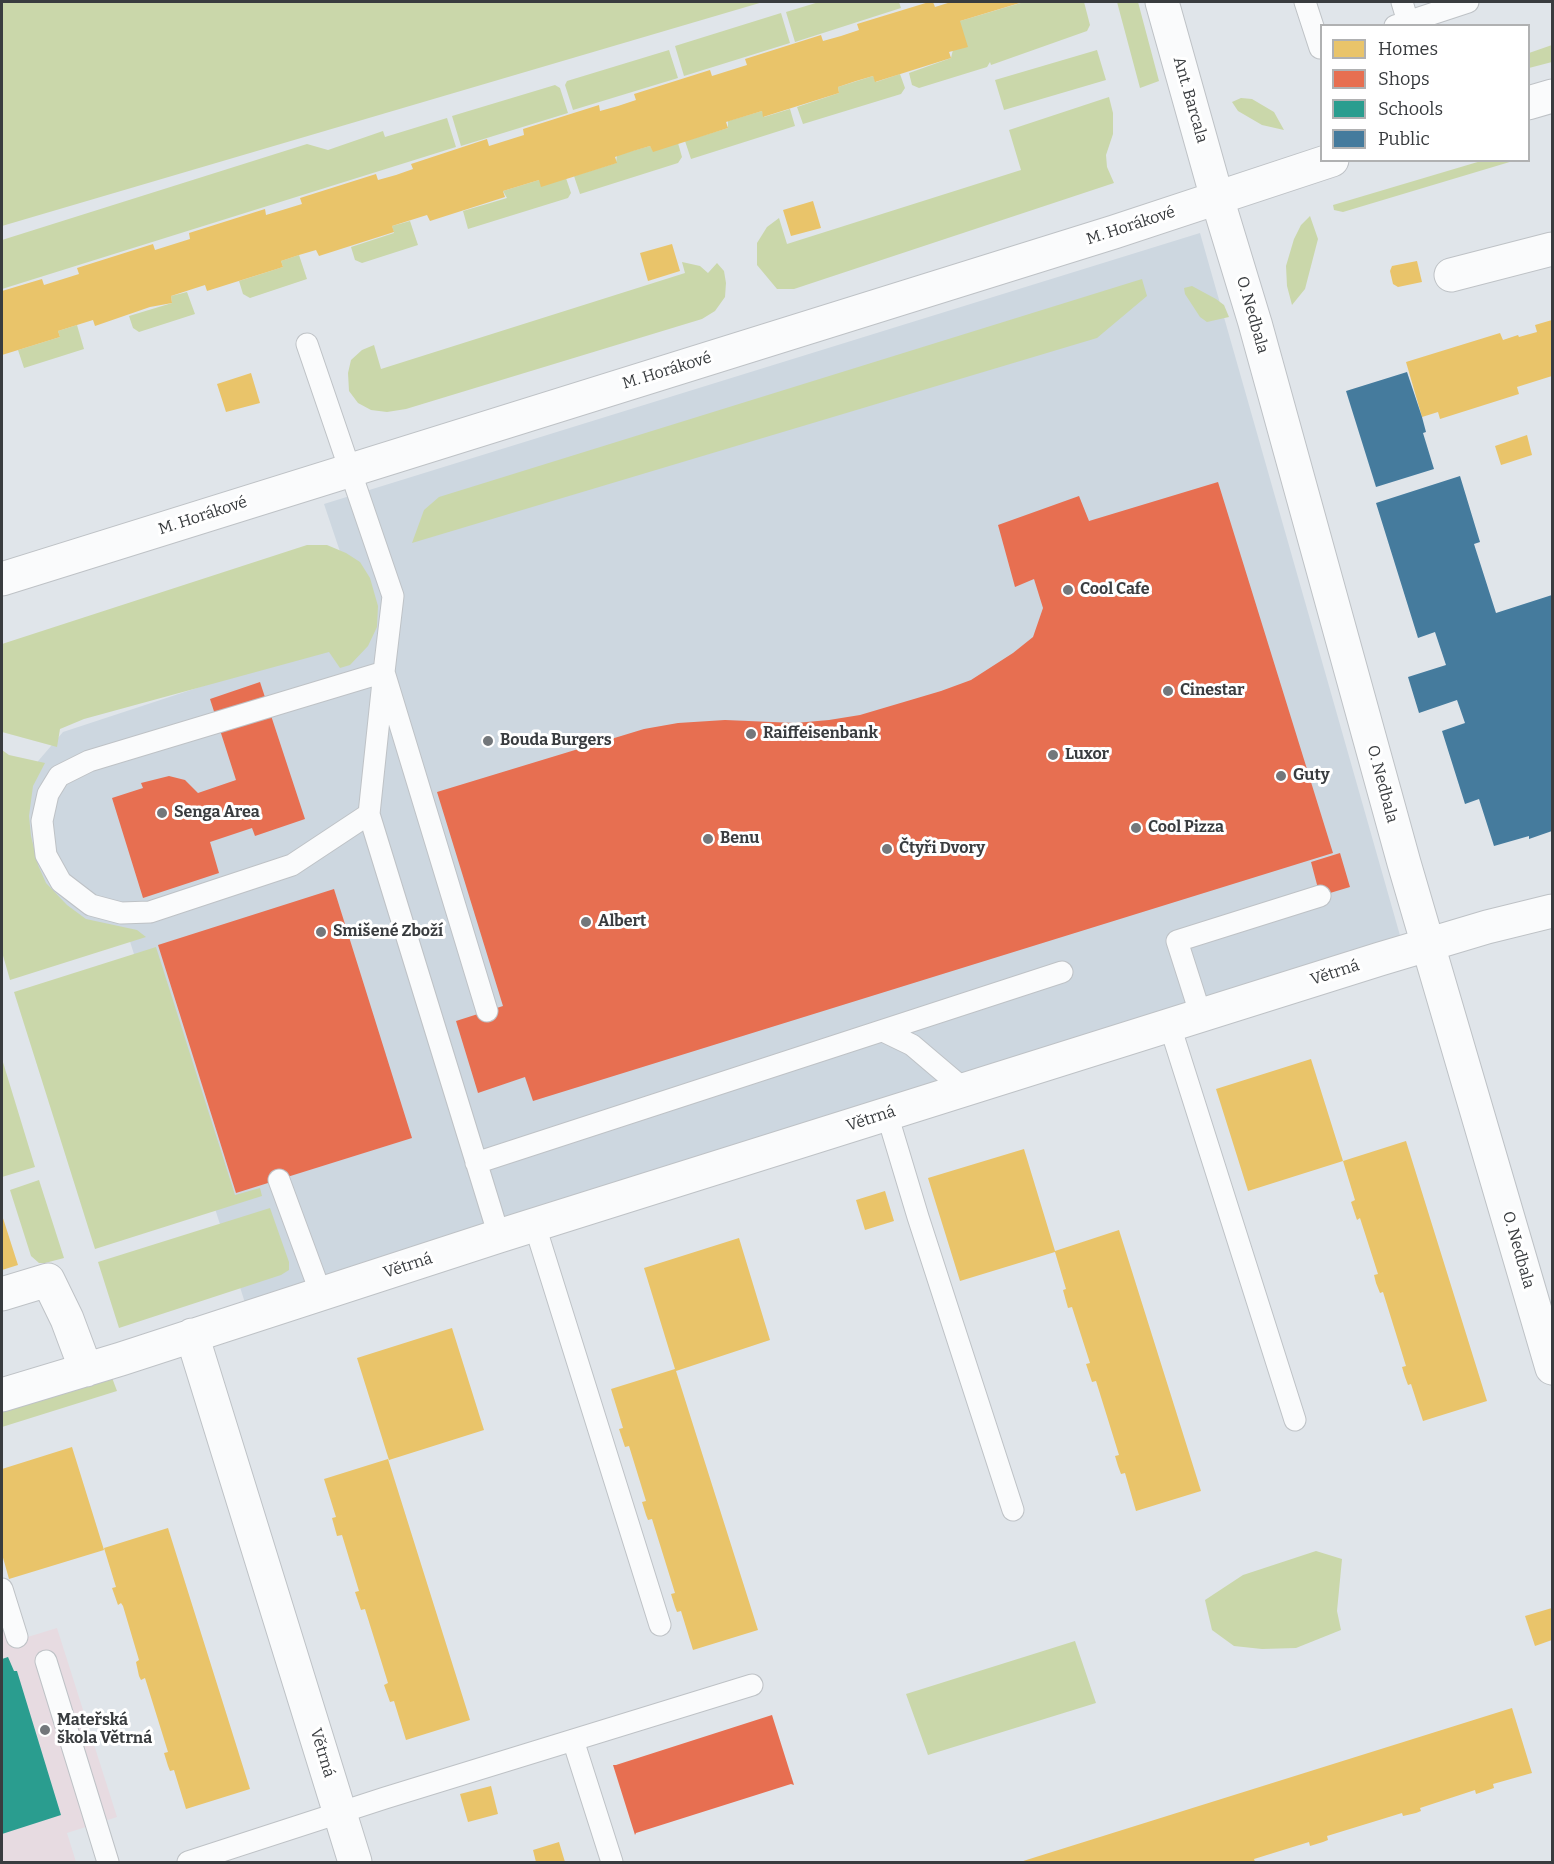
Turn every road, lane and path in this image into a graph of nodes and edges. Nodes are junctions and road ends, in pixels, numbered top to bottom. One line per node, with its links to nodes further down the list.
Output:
1 (1162, 2): 7 (street, Ant. Barcala)
2 (1177, 2): 7 (lane)
3 (1305, 2): 8 (lane)
4 (1402, 2): 6 (lane)
5 (1468, 2): 6 (lane)
6 (1402, 24)
7 (1172, 35): 12 (street, Ant. Barcala)
8 (1320, 48)
9 (1552, 96): 10 (street)
10 (1530, 102)
11 (1326, 162): 12 (street, M. Horákové)
12 (1217, 198): 16 (street, M. Horákové); 22 (street, O. Nedbala)
13 (1552, 249): 14 (street)
14 (1451, 275)
15 (307, 344): 16 (lane)
16 (351, 470): 17 (street, M. Horákové); 18 (lane)
17 (2, 579)
18 (384, 672): 19 (lane); 19 (lane); 24 (lane)
19 (369, 814): 30 (lane)
20 (1320, 896): 25 (lane)
21 (1552, 911): 22 (street, Větrná)
22 (1428, 945): 25 (street, Větrná); 37 (street, O. Nedbala)
23 (1062, 972): 27 (lane)
24 (487, 1011)
25 (1201, 1016): 26 (street, Větrná)
26 (1170, 1026): 28 (street, Větrná); 40 (lane)
27 (884, 1031): 28 (lane); 30 (lane)
28 (965, 1090): 29 (street, Větrná)
29 (887, 1114): 32 (street, Větrná); 41 (lane)
30 (476, 1163): 33 (lane)
31 (279, 1180): 35 (lane)
32 (535, 1226): 33 (street, Větrná); 43 (lane)
33 (499, 1236): 35 (street, Větrná)
34 (2, 1294): 38 (street)
35 (321, 1294): 36 (street, Větrná)
36 (192, 1335): 38 (street, Větrná); 48 (street, Větrná)
37 (1552, 1368)
38 (86, 1370): 39 (street, Větrná)
39 (2, 1395)
40 (1295, 1420)
41 (1013, 1510)
42 (2, 1589): 44 (lane)
43 (660, 1625)
44 (17, 1637)
45 (46, 1660): 49 (lane)
46 (752, 1685): 47 (lane)
47 (573, 1740): 48 (lane); 52 (lane)
48 (340, 1813): 50 (lane); 51 (street, Větrná)
49 (108, 1863)
50 (188, 1863)
51 (355, 1863)
52 (612, 1863)

